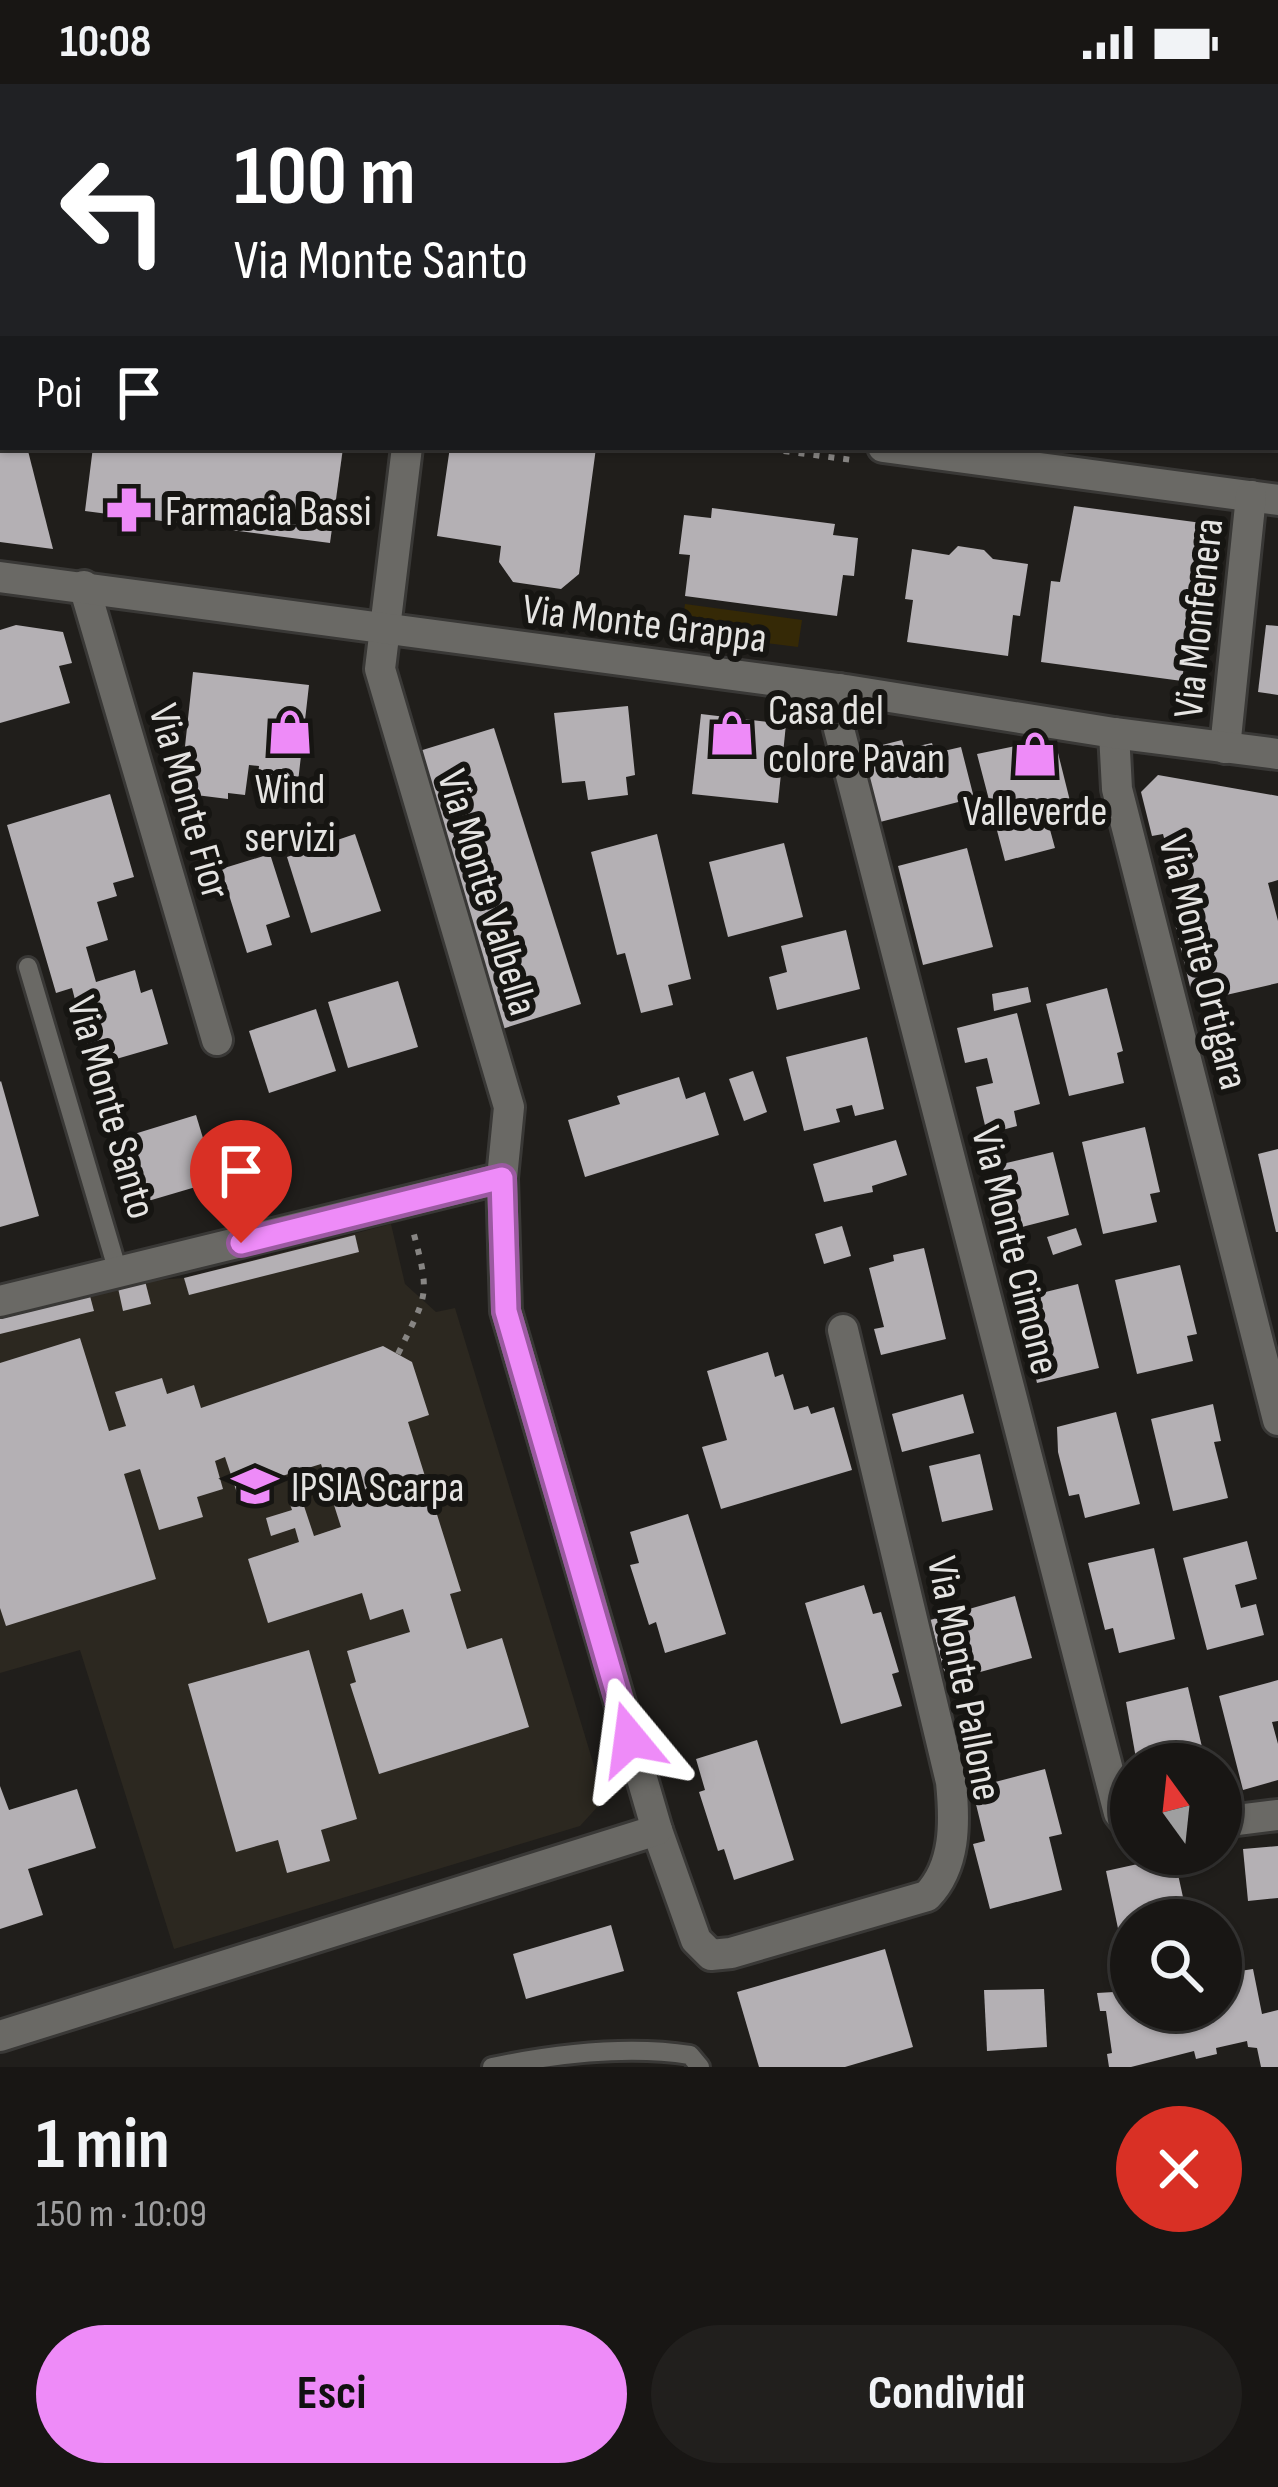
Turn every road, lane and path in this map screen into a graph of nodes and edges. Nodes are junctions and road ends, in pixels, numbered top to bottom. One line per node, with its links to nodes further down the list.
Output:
1 (407, 450): 6 (street)
2 (925, 450): 3 (street, Via Monfenera)
3 (1265, 498): 9 (street, Via Monfenera)
4 (0, 577): 5 (street, Via Monte Grappa)
5 (84, 586): 6 (street, Via Monte Grappa); 12 (street, Via Monte Fior)
6 (385, 631): 7 (street, Via Monte Grappa); 13 (street, Via Monte Valbella)
7 (839, 689): 8 (street, Via Monte Grappa); 20 (street, Via Monte Cimone)
8 (1114, 733): 9 (street, Via Monte Grappa); 19 (street, Via Monte Ortigara)
9 (1225, 748): 10 (street, Via Monte Grappa)
10 (1278, 754)
11 (28, 967): 15 (lane, Via Monte Santo)
12 (217, 1040)
13 (502, 1178): 14 (street, Via Monte Santo); 23 (street, Via Monte Pallone)
14 (405, 1204): 15 (street, Via Monte Santo); 18 (path)
15 (118, 1272): 16 (street, Via Monte Santo)
16 (0, 1301)
17 (843, 1330): 23 (street, Via Monte Pallone)
18 (398, 1354)
19 (1278, 1420)
20 (1110, 1774)
21 (1278, 1815): 22 (street)
22 (1242, 1819)
23 (657, 1830): 24 (street)
24 (0, 2036)
25 (492, 2067): 26 (lane)
26 (700, 2067)

